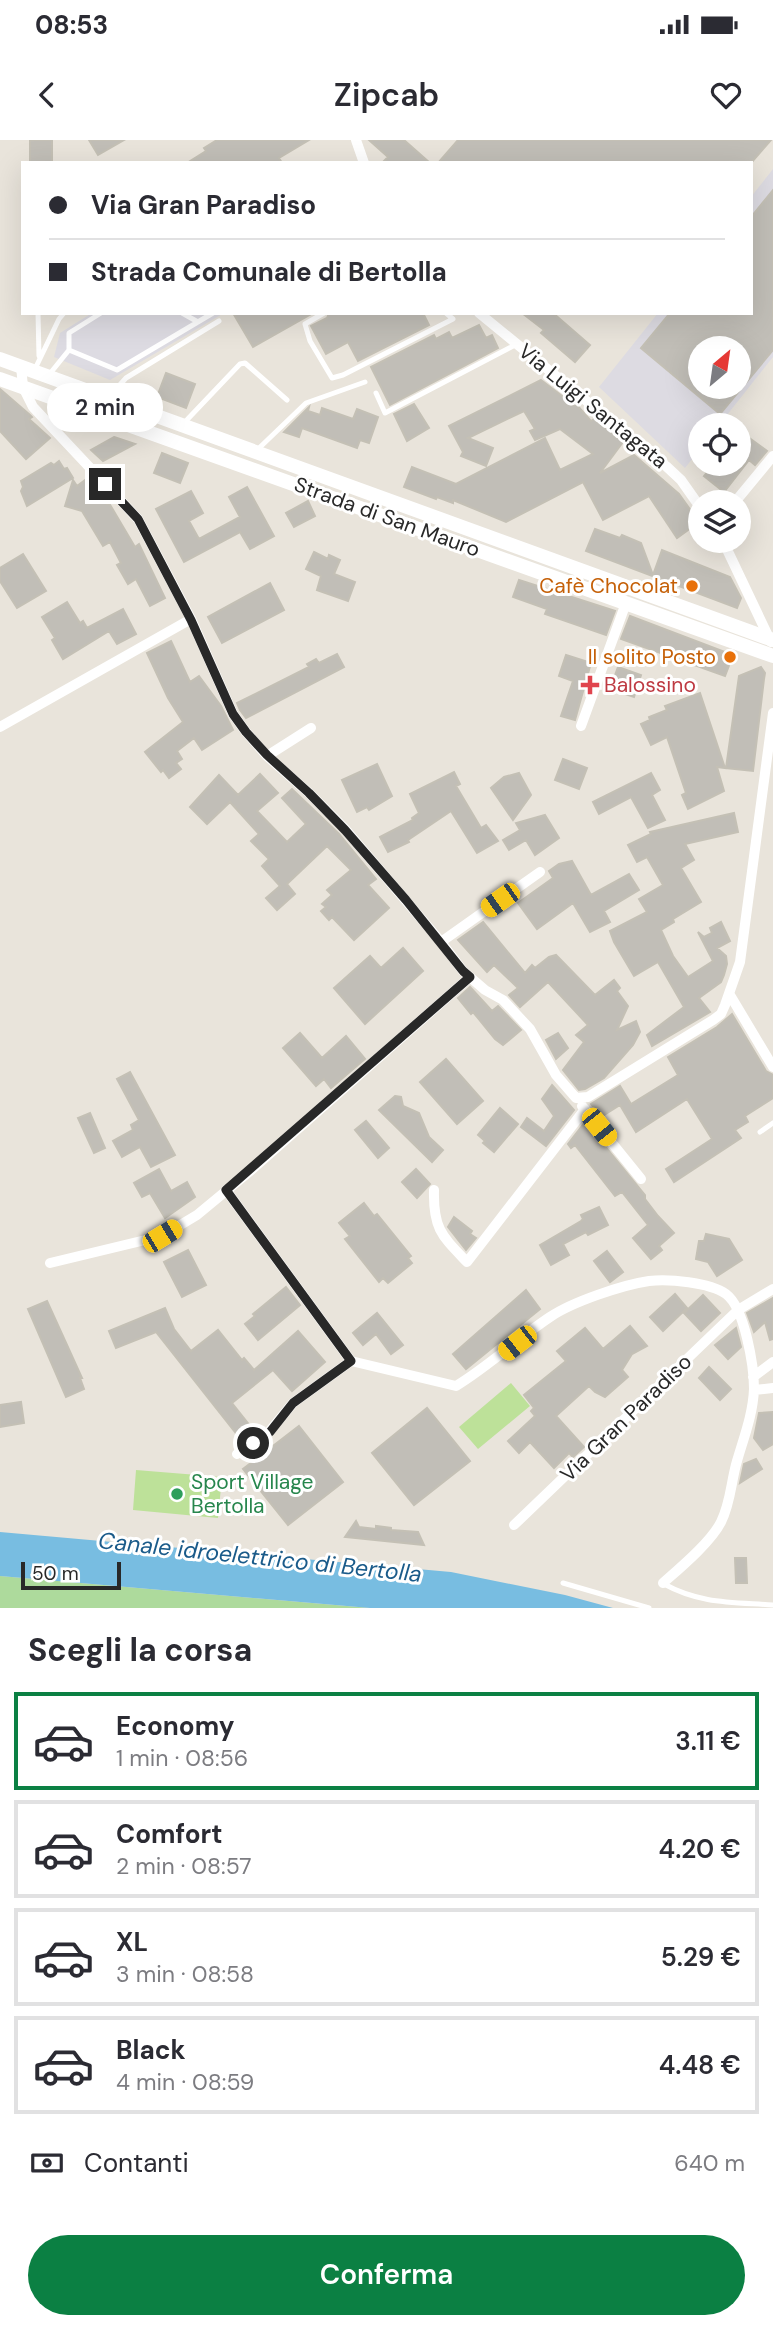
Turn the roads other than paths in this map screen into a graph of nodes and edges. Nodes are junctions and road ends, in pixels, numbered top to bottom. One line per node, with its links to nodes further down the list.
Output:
1 (356, 140): 2 (street)
2 (363, 161)
3 (38, 315): 16 (lane)
4 (62, 315): 16 (lane)
5 (98, 315): 14 (lane)
6 (186, 315): 12 (lane)
7 (210, 315): 12 (lane)
8 (321, 315): 17 (lane)
9 (448, 315): 17 (lane)
10 (481, 315): 13 (street, Via Luigi Santagata)
11 (219, 321): 23 (lane)
12 (198, 322): 14 (lane)
13 (517, 344): 22 (lane); 28 (street, Via Luigi Santagata)
14 (69, 350): 16 (lane)
15 (0, 359): 16 (main road, Strada di San Mauro)
16 (35, 368): 20 (street); 23 (main road, Strada di San Mauro)
17 (343, 375): 21 (lane)
18 (0, 379): 20 (main road, Strada di San Mauro)
19 (365, 382): 21 (lane)
20 (23, 387): 31 (main road, Strada di San Mauro); 32 (street)
21 (348, 388): 26 (lane)
22 (376, 393)
23 (108, 398): 25 (main road, Strada di San Mauro)
24 (287, 400): 25 (lane)
25 (183, 424): 26 (main road, Strada di San Mauro)
26 (256, 451): 33 (main road, Strada di San Mauro)
27 (773, 456): 29 (street)
28 (688, 490)
29 (745, 490)
30 (729, 553): 33 (street)
31 (626, 603): 34 (main road, Strada di San Mauro); 36 (street)
32 (191, 620): 37 (street); 39 (street)
33 (772, 641)
34 (773, 656)
35 (773, 713): 43 (street)
36 (581, 726)
37 (0, 727)
38 (311, 728): 39 (street)
39 (267, 755): 41 (street)
40 (540, 872): 41 (street)
41 (441, 942): 42 (street)
42 (470, 977): 45 (street); 50 (street)
43 (730, 995): 44 (street); 45 (street)
44 (773, 1067)
45 (576, 1098): 46 (street)
46 (585, 1109): 49 (street); 51 (street)
47 (773, 1124): 48 (lane)
48 (760, 1132)
49 (640, 1180)
50 (226, 1190): 52 (street); 55 (street)
51 (434, 1190)
52 (50, 1263)
53 (773, 1289): 54 (street, Via Gran Paradiso)
54 (738, 1310): 55 (street); 57 (street); 61 (street, Via Gran Paradiso)
55 (351, 1361): 60 (street)
56 (773, 1362): 57 (street)
57 (753, 1377): 59 (street)
58 (773, 1388): 59 (street)
59 (754, 1390): 63 (street)
60 (237, 1454)
61 (514, 1525)
62 (563, 1583): 65 (lane)
63 (663, 1583): 64 (lane)
64 (773, 1605)
65 (649, 1608)

